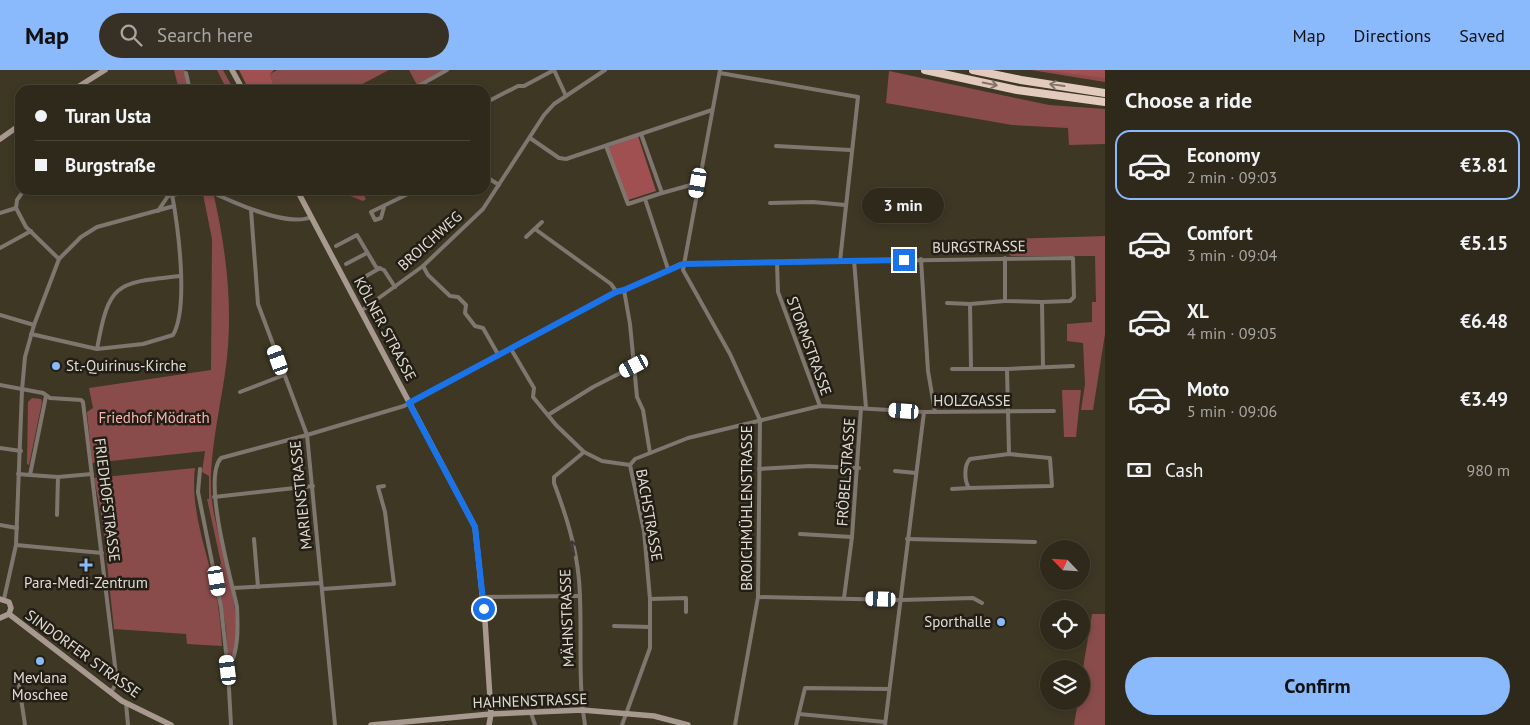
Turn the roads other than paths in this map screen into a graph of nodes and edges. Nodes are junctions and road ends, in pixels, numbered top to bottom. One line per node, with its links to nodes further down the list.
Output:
1 (105, 70): 11 (main road)
2 (232, 70): 13 (main road)
3 (447, 70): 10 (street)
4 (554, 70): 15 (street); 16 (street)
5 (605, 70): 15 (street, BROICHWEG)
6 (925, 70): 17 (highway, one-way to 17)
7 (973, 70): 14 (highway, one-way to 7)
8 (720, 72): 18 (street); 25 (street)
9 (186, 73): 12 (street)
10 (422, 84)
11 (81, 85)
12 (189, 85)
13 (240, 85)
14 (1105, 93)
15 (566, 96): 21 (street, BROICHWEG)
16 (490, 100)
17 (1105, 102)
18 (712, 110): 20 (street); 27 (street)
19 (15, 128): 22 (main road)
20 (641, 134): 23 (street); 29 (street)
21 (530, 138): 23 (street); 28 (street, BROICHWEG)
22 (0, 139)
23 (606, 146): 35 (street)
24 (776, 146): 25 (street)
25 (850, 150): 37 (street)
26 (490, 179): 28 (street)
27 (698, 183): 29 (street); 59 (street)
28 (499, 185): 60 (street, BROICHWEG)
29 (662, 193): 35 (street)
30 (20, 195): 40 (street)
31 (170, 195): 38 (street); 42 (street)
32 (221, 195): 41 (street)
33 (300, 195): 44 (main road, KÖLNER STRASSE)
34 (407, 195): 39 (street)
35 (645, 199): 62 (street)
36 (770, 203): 37 (street)
37 (845, 205): 54 (street)
38 (174, 206): 42 (street); 63 (street)
39 (384, 207)
40 (16, 208): 43 (street); 47 (street)
41 (251, 210): 44 (street); 85 (street, MARIENSTRASSE)
42 (158, 211): 52 (street)
43 (0, 213)
44 (311, 217): 72 (main road, KÖLNER STRASSE)
45 (542, 222): 46 (street)
46 (535, 229): 48 (street); 67 (street)
47 (31, 231): 50 (street); 52 (street)
48 (526, 237)
49 (336, 246): 51 (street)
50 (0, 248)
51 (367, 253): 58 (street); 61 (street)
52 (59, 258): 74 (street)
53 (1005, 258): 56 (street, BURGSTRASSE); 68 (street); 69 (street, BURGSTRASSE)
54 (840, 260): 55 (street, BURGSTRASSE); 57 (street, BURGSTRASSE)
55 (854, 260): 56 (street, BURGSTRASSE); 92 (street, FRÖBELSTRASSE)
56 (921, 260): 95 (street)
57 (778, 263): 59 (street, BURGSTRASSE); 91 (street, STORMSTRASSE)
58 (346, 264)
59 (683, 264): 62 (street, BURGSTRASSE); 98 (street, BROICHMÜHLENSTRASSE)
60 (423, 266): 65 (street, BROICHWEG); 78 (street)
61 (380, 268): 64 (street); 65 (street)
62 (668, 269): 66 (street, BURGSTRASSE)
63 (180, 276): 76 (street); 76 (street)
64 (356, 282)
65 (395, 287): 72 (street, BROICHWEG)
66 (624, 290): 67 (street, BURGSTRASSE); 79 (street)
67 (616, 292): 77 (street, BURGSTRASSE)
68 (1005, 301): 69 (street); 71 (street)
69 (1042, 302): 81 (street)
70 (947, 303): 71 (street)
71 (970, 304): 82 (street)
72 (361, 311): 90 (main road, KÖLNER STRASSE)
73 (0, 315): 74 (street)
74 (34, 325): 75 (street)
75 (31, 334): 76 (street); 87 (street)
76 (97, 349)
77 (511, 349): 78 (street, BURGSTRASSE); 97 (street, BACHSTRASSE)
78 (499, 356): 90 (street, BURGSTRASSE)
79 (634, 366): 97 (street); 103 (street)
80 (1072, 366): 81 (street)
81 (1043, 367): 84 (street)
82 (971, 368): 83 (street); 84 (street)
83 (952, 369)
84 (1007, 369): 96 (street)
85 (284, 375): 88 (street); 99 (street, MARIENSTRASSE)
86 (0, 385): 87 (street)
87 (22, 390): 89 (street); 101 (street)
88 (240, 392)
89 (46, 396): 112 (street, FRIEDHOFSTRASSE); 113 (street)
90 (409, 403): 99 (street, BURGSTRASSE); 136 (main road, KÖLNER STRASSE)
91 (820, 406): 92 (street, HOLZGASSE); 98 (street, HOLZGASSE)
92 (864, 408): 94 (street, HOLZGASSE); 106 (street, FRÖBELSTRASSE)
93 (1054, 411): 96 (street, HOLZGASSE)
94 (924, 412): 95 (street, HOLZGASSE); 110 (street)
95 (935, 412): 96 (street, HOLZGASSE)
96 (1008, 412): 104 (street)
97 (548, 415): 102 (street, BACHSTRASSE)
98 (760, 420): 103 (street, HOLZGASSE); 108 (street, BROICHMÜHLENSTRASSE)
99 (307, 435): 115 (street, MARIENSTRASSE); 119 (street, BURGSTRASSE)
100 (0, 448): 101 (street)
101 (21, 451): 111 (street)
102 (584, 452): 105 (street, BACHSTRASSE); 134 (street, MÄHNSTRASSE, one-way to 102)
103 (650, 453): 105 (street, HOLZGASSE)
104 (1009, 454): 117 (street); 117 (street)
105 (630, 465): 139 (street, BACHSTRASSE)
106 (859, 468): 108 (street); 124 (street, FRÖBELSTRASSE)
107 (200, 469): 147 (street)
108 (759, 469): 135 (street, BROICHMÜHLENSTRASSE)
109 (895, 471): 110 (street)
110 (916, 473): 126 (street)
111 (18, 474): 113 (street); 122 (street)
112 (92, 474): 114 (street); 129 (street, FRIEDHOFSTRASSE)
113 (30, 475): 114 (street)
114 (58, 477): 120 (street)
115 (313, 486): 119 (street); 130 (street, MARIENSTRASSE)
116 (384, 486): 133 (street)
117 (969, 488): 118 (street)
118 (952, 489)
119 (214, 497): 132 (street, BURGSTRASSE)
120 (57, 515)
121 (0, 525): 122 (street)
122 (17, 528): 128 (street)
123 (800, 534): 124 (street, FRÖBELSTRASSE)
124 (852, 537): 137 (street, FRÖBELSTRASSE)
125 (254, 539): 131 (street)
126 (907, 540): 127 (street); 140 (street)
127 (1035, 542)
128 (16, 545): 129 (street); 138 (street)
129 (102, 553): 150 (street, FRIEDHOFSTRASSE)
130 (322, 583): 131 (street); 133 (street, MARIENSTRASSE)
131 (258, 587): 132 (street)
132 (233, 588): 147 (street, BURGSTRASSE)
133 (322, 589): 162 (street, MARIENSTRASSE)
134 (580, 596): 136 (street); 152 (street, MÄHNSTRASSE)
135 (758, 597): 137 (street); 169 (street, BROICHMÜHLENSTRASSE)
136 (483, 598): 155 (main road, KÖLNER STRASSE)
137 (844, 598): 140 (street)
138 (2, 599): 143 (main road, SINDORFER STRASSE)
139 (650, 599): 142 (street); 146 (street, BACHSTRASSE)
140 (900, 600): 141 (street); 149 (street)
141 (982, 603)
142 (686, 612)
143 (9, 614): 144 (main road, SINDORFER STRASSE); 150 (main road, SINDORFER STRASSE)
144 (0, 618)
145 (614, 626): 146 (street)
146 (650, 627): 154 (street, BACHSTRASSE)
147 (228, 670): 161 (street)
148 (19, 685): 158 (street)
149 (889, 689): 156 (street); 157 (street)
150 (110, 692): 151 (main road, SINDORFER STRASSE)
151 (126, 703): 159 (street); 160 (main road, SINDORFER STRASSE)
152 (582, 710): 153 (main road, HAHNENSTRASSE); 154 (main road, HAHNENSTRASSE); 166 (street, MÄHNSTRASSE)
153 (531, 713): 155 (main road, HAHNENSTRASSE); 165 (street)
154 (626, 713): 167 (street, BACHSTRASSE); 168 (main road, HAHNENSTRASSE)
155 (491, 714): 163 (main road, HAHNENSTRASSE); 164 (main road, KÖLNER STRASSE)
156 (799, 714): 157 (street); 170 (street)
157 (885, 723)
158 (25, 725)
159 (128, 725)
160 (171, 725)
161 (231, 725)
162 (335, 725)
163 (372, 725)
164 (489, 725)
165 (535, 725)
166 (585, 725)
167 (622, 725)
168 (688, 725)
169 (735, 725)
170 (796, 725)

